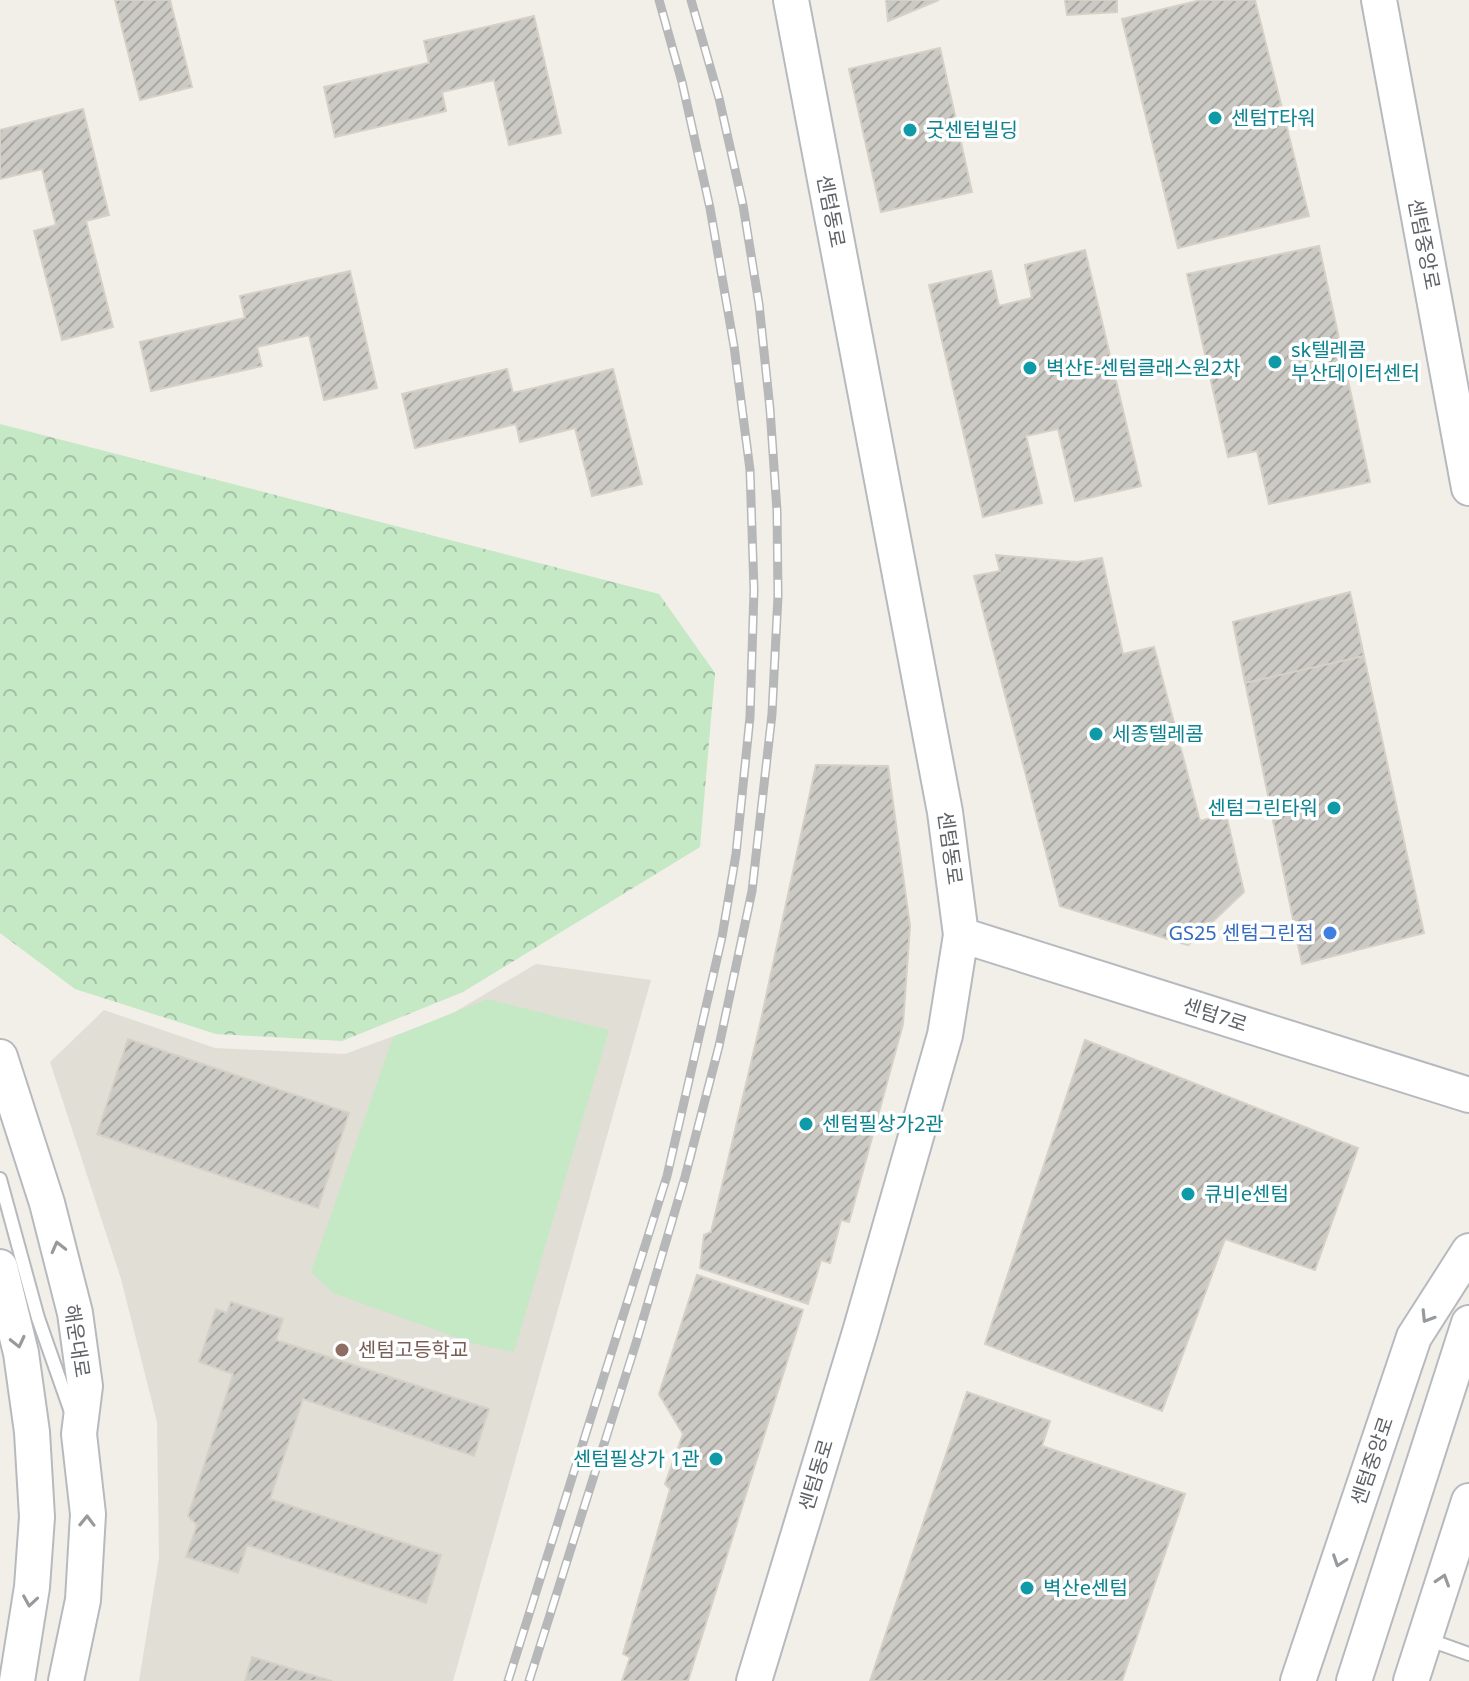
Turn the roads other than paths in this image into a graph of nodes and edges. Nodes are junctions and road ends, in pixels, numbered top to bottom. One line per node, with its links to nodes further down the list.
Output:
1 (791, 0): 4 (main road, 센텀동로)
2 (1379, 0): 3 (main road, 센텀중앙로)
3 (1469, 488)
4 (961, 935): 6 (main road, 센텀7로); 17 (main road, 센텀동로)
5 (0, 1057): 11 (main road, 해운대로, one-way to 5)
6 (1469, 1095)
7 (0, 1179): 11 (lane)
8 (1469, 1251): 18 (main road, 센텀중앙로, one-way to 18)
9 (0, 1267): 16 (main road, one-way to 16)
10 (1469, 1323): 19 (main road)
11 (79, 1434): 15 (main road, 해운대로, one-way to 11)
12 (1469, 1501): 13 (main road, one-way to 12)
13 (1424, 1638): 14 (lane); 20 (main road)
14 (1469, 1654)
15 (67, 1680)
16 (17, 1681)
17 (754, 1681)
18 (1298, 1681)
19 (1354, 1681)
20 (1411, 1681)

